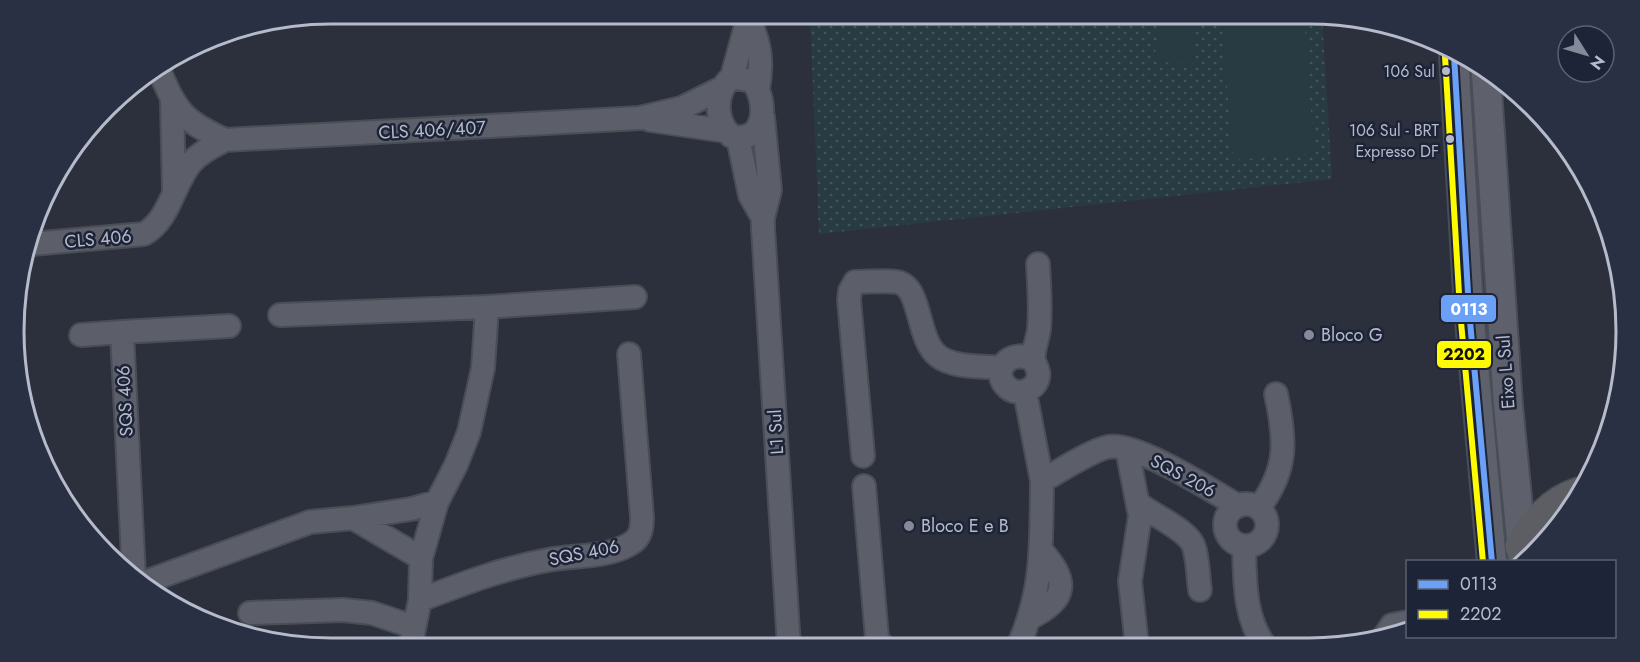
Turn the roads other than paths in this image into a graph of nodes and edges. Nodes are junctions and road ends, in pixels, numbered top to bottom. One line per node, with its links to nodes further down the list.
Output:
1 (746, 24): 6 (street)
2 (752, 24): 7 (street)
3 (1454, 61): 43 (main road, Eixo L Sul)
4 (161, 75): 8 (street)
5 (1486, 80): 41 (main road, Eixo L Sul)
6 (727, 82): 7 (street); 10 (street, CLS 406/407); 11 (street)
7 (758, 89): 9 (street)
8 (172, 101): 12 (street); 13 (street)
9 (763, 117): 11 (street); 14 (street, L1 Sul)
10 (640, 118): 11 (street, CLS 406/407); 12 (street, CLS 406/407)
11 (732, 134): 14 (street, L1 Sul)
12 (225, 140): 13 (street, CLS 406)
13 (174, 191): 15 (street, CLS 406)
14 (763, 218): 52 (street, L1 Sul)
15 (37, 244)
16 (1038, 264): 24 (street)
17 (635, 297): 18 (street)
18 (487, 307): 19 (street); 33 (street)
19 (280, 315)
20 (229, 326): 21 (street)
21 (122, 332): 22 (street); 44 (street, SQS 406)
22 (81, 336)
23 (629, 354): 47 (street, SQS 406)
24 (1033, 360): 25 (street); 26 (street)
25 (1002, 369): 26 (street); 29 (street)
26 (1025, 392): 30 (street)
27 (1276, 394): 35 (street, SQS 206)
28 (1127, 449): 30 (street, SQS 206); 34 (street, SQS 206); 35 (street, SQS 206)
29 (863, 456)
30 (1042, 480): 54 (street)
31 (864, 486): 53 (street)
32 (1566, 499): 40 (highway)
33 (437, 502): 36 (street); 42 (street)
34 (1138, 503): 46 (street); 55 (street, SQS 206)
35 (1248, 507): 39 (street, SQS 206); 39 (street)
36 (411, 509): 37 (street); 38 (street)
37 (353, 519): 38 (street); 45 (street)
38 (399, 546): 42 (street)
39 (1244, 547): 56 (street)
40 (1525, 549)
41 (1522, 552)
42 (421, 558): 47 (street)
43 (1492, 560)
44 (133, 566)
45 (151, 580)
46 (1200, 590)
47 (420, 600): 51 (street)
48 (250, 613): 51 (street)
49 (1406, 622): 50 (street)
50 (1390, 627)
51 (412, 638)
52 (788, 638)
53 (877, 638)
54 (1022, 638)
55 (1136, 638)
56 (1260, 638)

